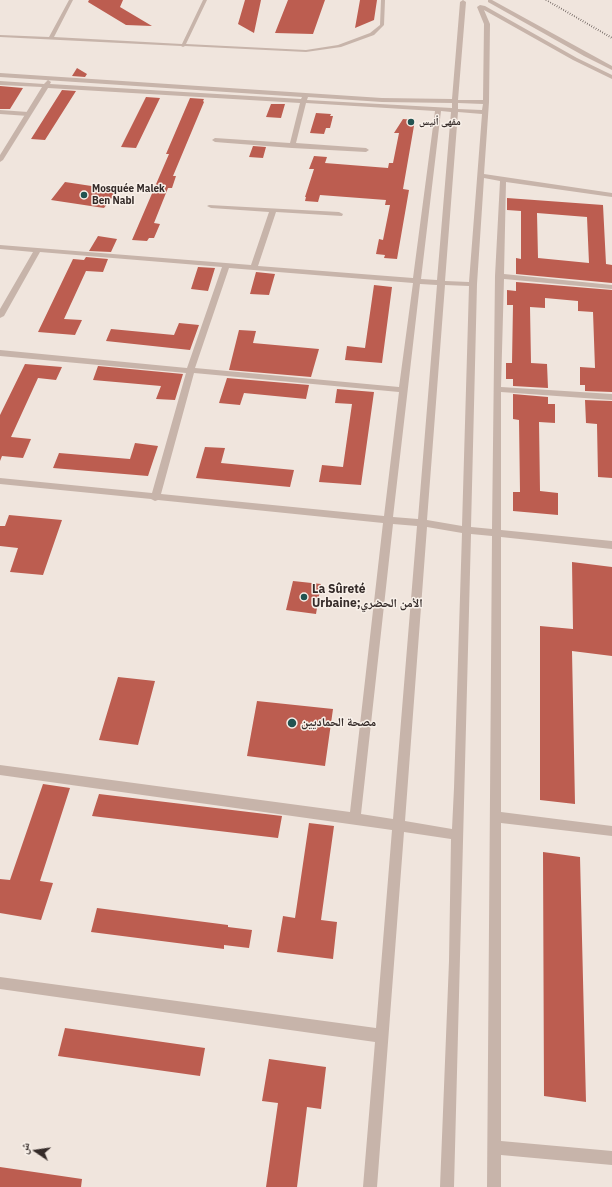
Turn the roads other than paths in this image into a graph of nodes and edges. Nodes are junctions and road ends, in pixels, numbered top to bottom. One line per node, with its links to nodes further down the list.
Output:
1 (71, 0): 9 (lane)
2 (204, 0): 10 (lane)
3 (383, 0): 10 (lane)
4 (489, 0): 5 (street); 11 (street)
5 (472, 5): 6 (street); 7 (street); 21 (street)
6 (507, 21): 7 (street); 13 (street)
7 (487, 24): 22 (street)
8 (0, 36): 9 (lane)
9 (51, 38): 10 (lane)
10 (183, 46)
11 (612, 68)
12 (0, 75): 14 (street)
13 (612, 77)
14 (52, 78): 15 (street); 17 (street)
15 (121, 82): 18 (street); 19 (street)
16 (0, 83): 17 (street)
17 (44, 86): 18 (street); 25 (street)
18 (117, 91): 20 (street)
19 (305, 95): 20 (street); 21 (street)
20 (303, 102): 23 (street); 27 (street)
21 (455, 107): 22 (street); 22 (street); 23 (street); 42 (street)
22 (485, 108): 30 (street)
23 (438, 111): 41 (street)
24 (0, 112): 25 (lane)
25 (28, 114): 29 (street)
26 (215, 140): 27 (street)
27 (292, 146): 28 (street)
28 (366, 150)
29 (0, 160)
30 (480, 176): 31 (street); 43 (street)
31 (503, 179): 32 (street); 40 (street)
32 (612, 195)
33 (211, 206): 34 (street)
34 (273, 210): 35 (street); 39 (street)
35 (339, 214)
36 (0, 247): 37 (street)
37 (37, 251): 38 (street); 45 (street)
38 (226, 266): 39 (street); 47 (street)
39 (254, 268): 41 (street)
40 (499, 276): 44 (street); 48 (street)
41 (416, 281): 42 (street); 49 (street)
42 (441, 283): 43 (street); 54 (street)
43 (473, 284): 55 (street)
44 (612, 287)
45 (0, 316)
46 (0, 353): 47 (street)
47 (191, 369): 49 (street); 52 (street)
48 (496, 389): 50 (street); 56 (street)
49 (403, 390): 53 (street)
50 (612, 397)
51 (0, 481): 52 (street)
52 (155, 498): 53 (street)
53 (388, 520): 54 (street); 60 (street)
54 (422, 523): 55 (street); 61 (street)
55 (468, 530): 56 (street); 63 (street)
56 (496, 533): 57 (street); 59 (street)
57 (612, 545)
58 (1, 772): 60 (street)
59 (496, 817): 62 (street); 66 (street)
60 (354, 818): 61 (street)
61 (398, 825): 63 (street); 65 (street)
62 (612, 831)
63 (457, 836): 69 (street)
64 (0, 982): 65 (street)
65 (382, 1036): 68 (street)
66 (494, 1147): 67 (street); 70 (street)
67 (612, 1158)
68 (370, 1187)
69 (447, 1187)
70 (494, 1187)

